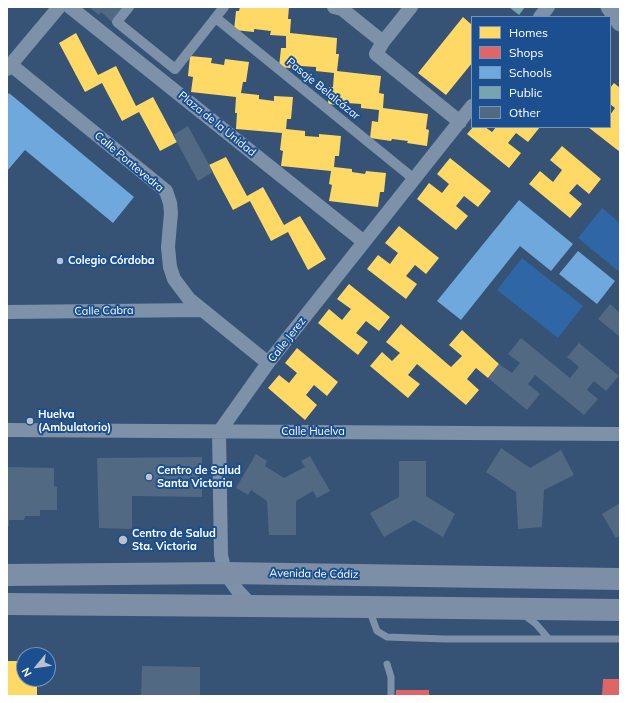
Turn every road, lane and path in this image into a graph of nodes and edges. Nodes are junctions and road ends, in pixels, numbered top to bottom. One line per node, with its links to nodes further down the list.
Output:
1 (59, 7): 13 (street)
2 (70, 7): 17 (street, Plaza de la Unidad)
3 (129, 7): 10 (street)
4 (224, 7): 10 (street)
5 (334, 7): 12 (street)
6 (411, 7): 12 (street)
7 (548, 7): 9 (street)
8 (609, 7): 11 (street)
9 (541, 16)
10 (216, 18): 16 (street, Pasaje Belalcázar)
11 (620, 23)
12 (383, 42): 15 (street)
13 (9, 67): 18 (street, Calle Pontevedra)
14 (471, 107): 15 (street, Calle Jerez)
15 (460, 122): 16 (street, Calle Jerez)
16 (414, 179): 17 (street, Calle Jerez)
17 (364, 242): 20 (street, Calle Jerez)
18 (202, 310): 19 (street, Calle Cabra); 20 (street, Calle Pontevedra)
19 (7, 312)
20 (268, 363): 22 (street, Calle Jerez)
21 (7, 430): 22 (street, Calle Huelva)
22 (219, 432): 23 (street, Calle Huelva); 24 (street)
23 (620, 434)
24 (225, 573): 25 (main road, Avenida de Cádiz); 26 (main road, Avenida de Cádiz); 28 (street)
25 (7, 575)
26 (620, 579)
27 (7, 604): 28 (main road)
28 (252, 606): 29 (main road)
29 (369, 607): 30 (main road); 32 (lane)
30 (515, 609): 31 (main road); 32 (lane)
31 (620, 610)
32 (548, 638): 33 (lane)
33 (620, 639)
34 (387, 664): 35 (lane)
35 (391, 696)

